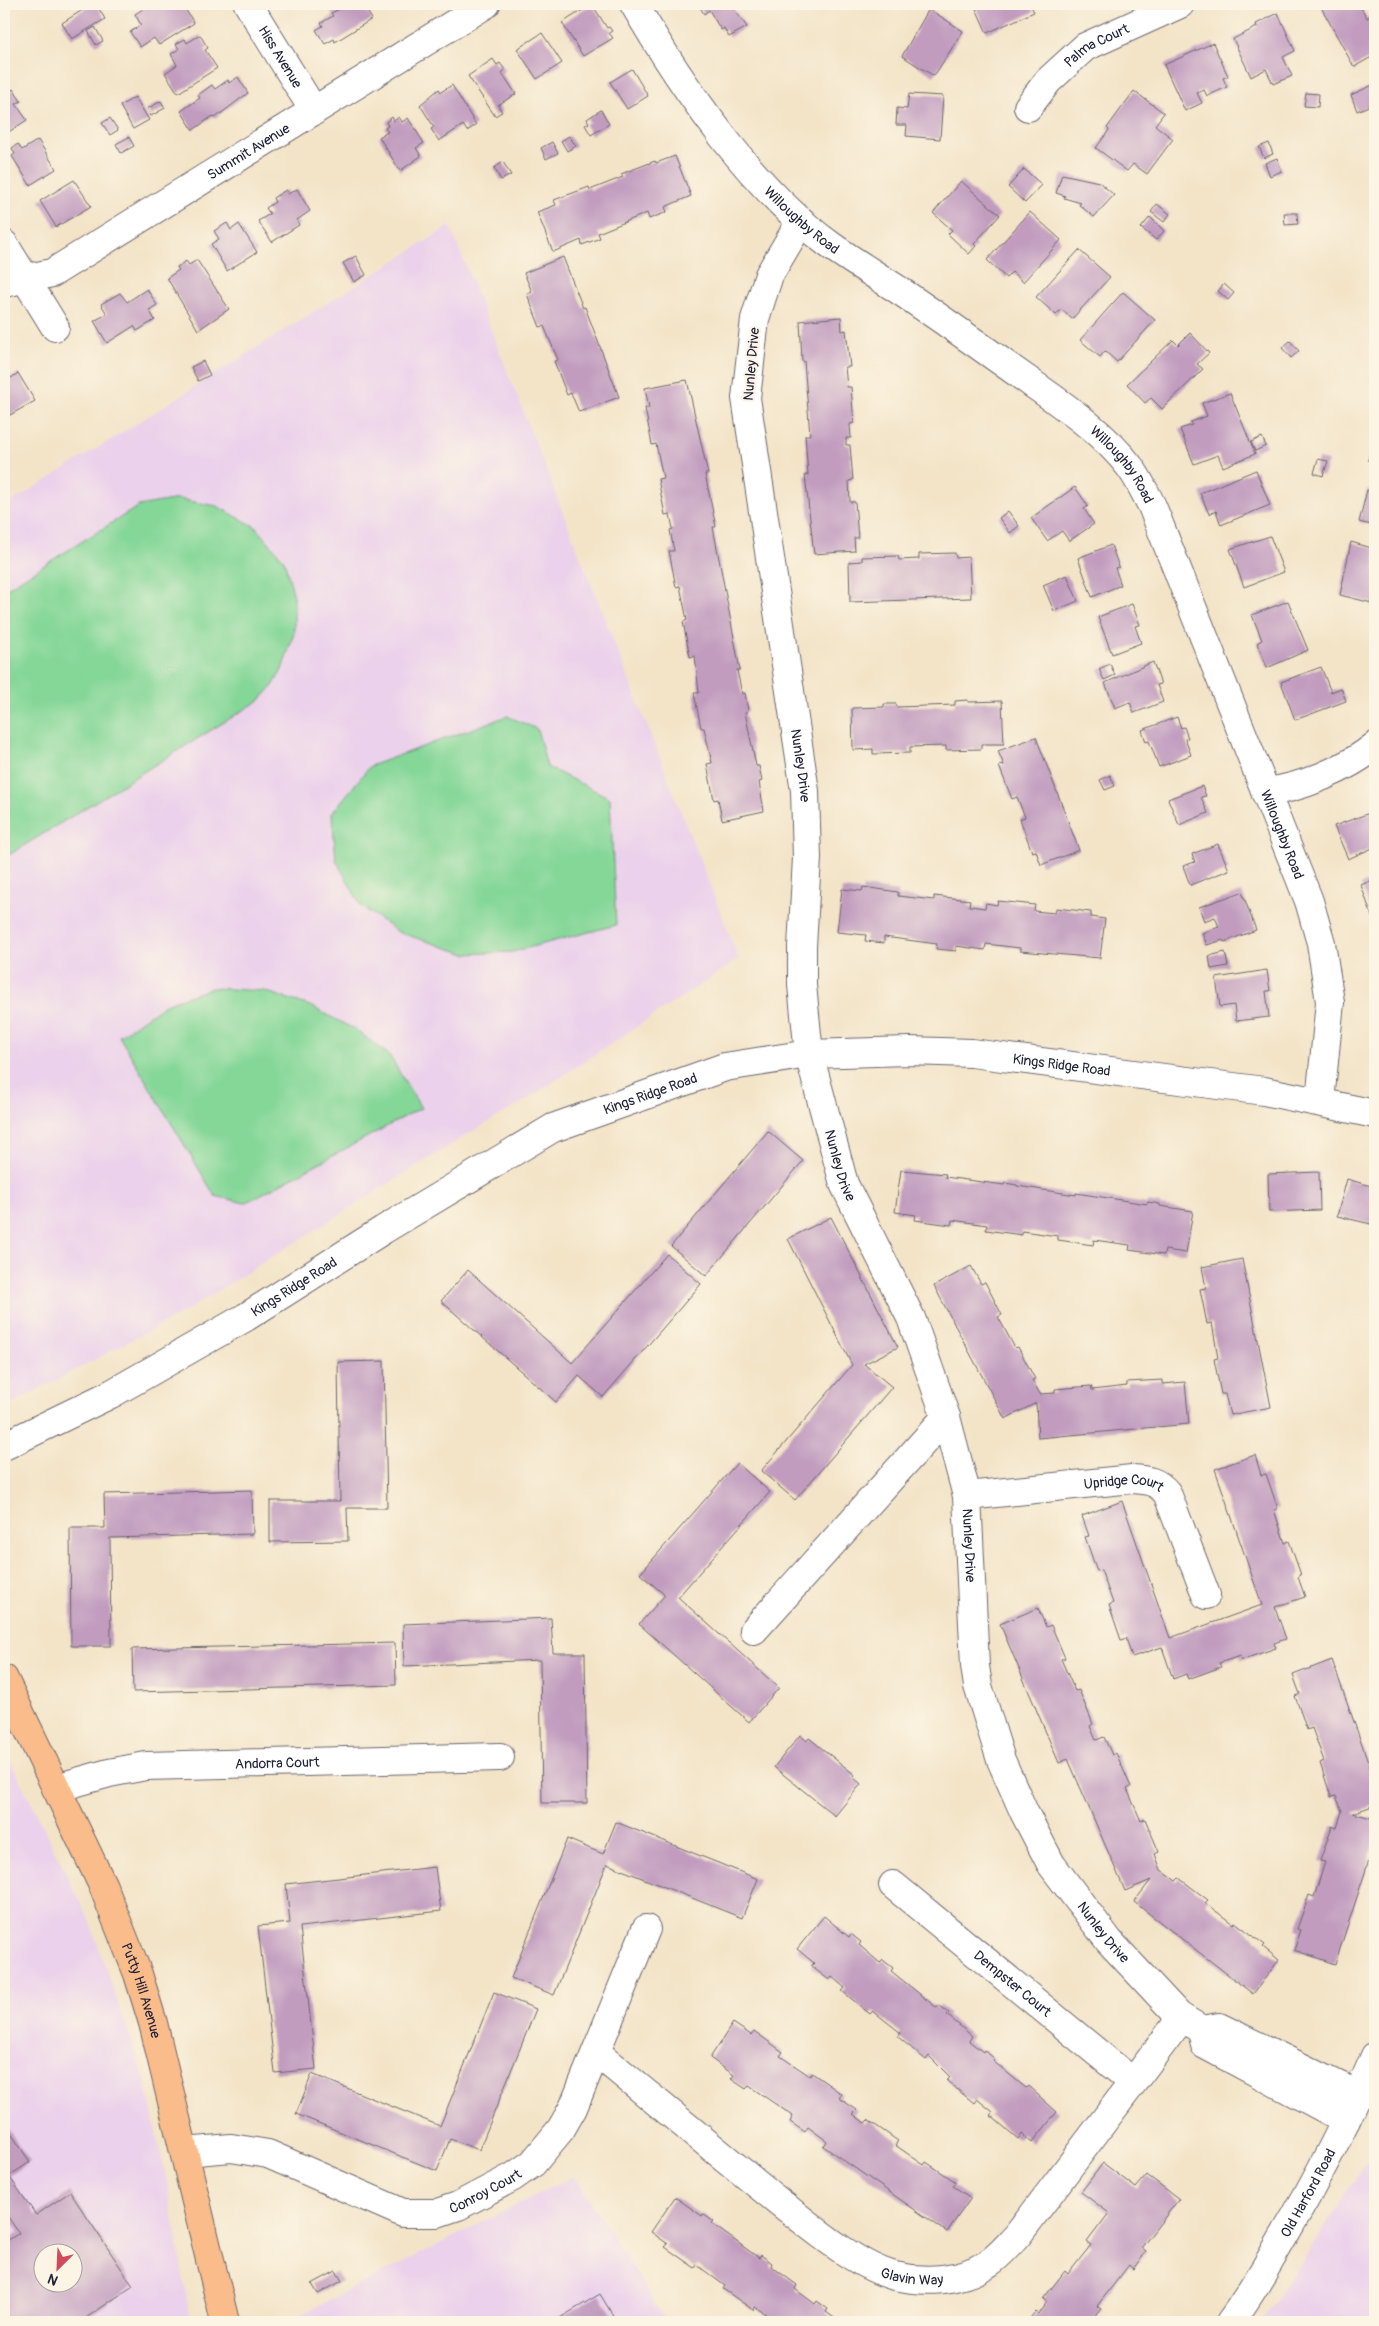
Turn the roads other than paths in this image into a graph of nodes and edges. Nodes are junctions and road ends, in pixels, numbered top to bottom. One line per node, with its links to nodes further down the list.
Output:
1 (248, 4): 6 (street, Hiss Avenue)
2 (486, 4): 6 (street, Summit Avenue)
3 (634, 4): 7 (street, Willoughby Road)
4 (1180, 4): 5 (street, Palma Court)
5 (1028, 107)
6 (314, 111): 9 (street, Summit Avenue)
7 (801, 221): 12 (street, Willoughby Road); 13 (street, Nunley Drive)
8 (4, 244): 9 (street)
9 (15, 281): 10 (street)
10 (55, 327)
11 (1375, 746): 12 (street)
12 (1265, 792): 14 (street, Willoughby Road)
13 (809, 1054): 14 (street, Kings Ridge Road); 16 (street, Nunley Drive); 17 (street, Kings Ridge Road)
14 (1320, 1101): 15 (street, Kings Ridge Road)
15 (1375, 1114)
16 (946, 1418): 18 (street, Nunley Drive); 20 (street)
17 (4, 1446)
18 (967, 1496): 19 (street, Upridge Court); 26 (street, Nunley Drive)
19 (1206, 1594)
20 (754, 1630)
21 (4, 1679): 23 (main road, Putty Hill Avenue)
22 (500, 1757): 23 (street, Andorra Court)
23 (56, 1788): 32 (main road, Putty Hill Avenue)
24 (893, 1885): 29 (street, Dempster Court)
25 (646, 1929): 27 (street, Conroy Court)
26 (1191, 2023): 29 (street, Glavin Way); 30 (street); 31 (street, Nunley Drive)
27 (596, 2052): 29 (street, Glavin Way); 32 (street, Conroy Court)
28 (1375, 2056): 30 (street, Old Harford Road)
29 (1133, 2082)
30 (1358, 2095): 31 (street, Old Harford Road)
31 (1346, 2120): 34 (street, Old Harford Road)
32 (185, 2152): 33 (main road, Putty Hill Avenue)
33 (225, 2322)
34 (1230, 2322)

